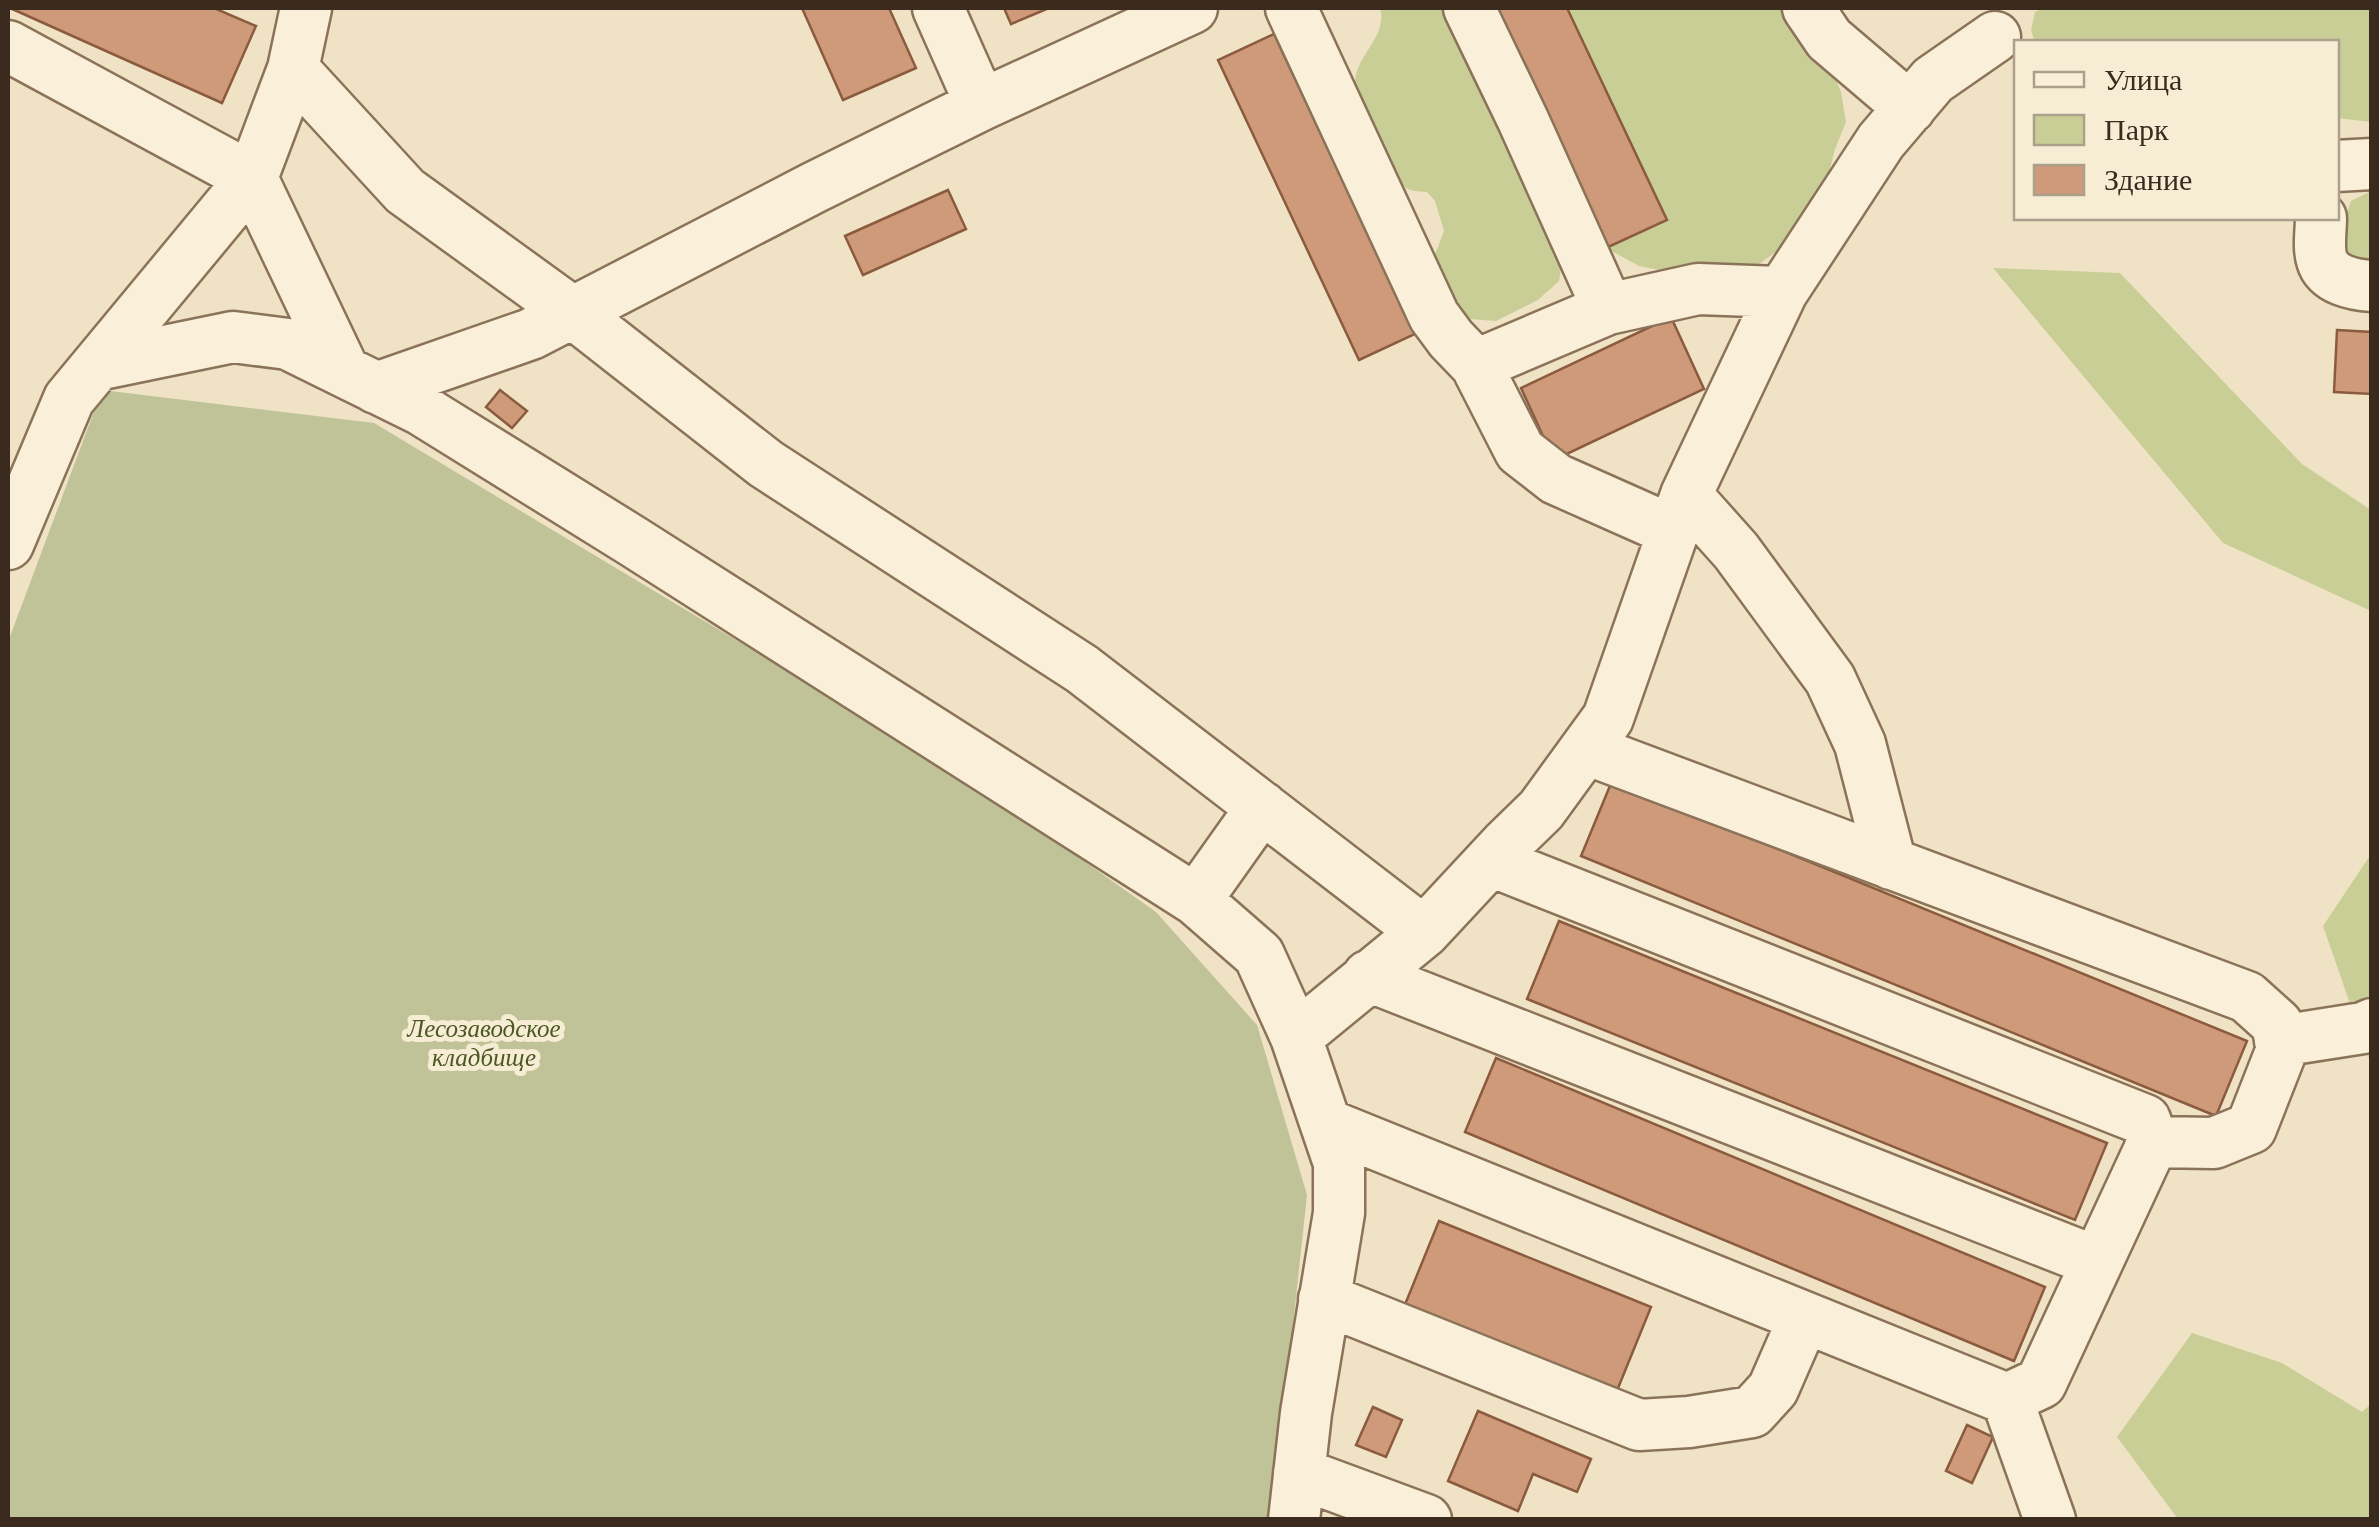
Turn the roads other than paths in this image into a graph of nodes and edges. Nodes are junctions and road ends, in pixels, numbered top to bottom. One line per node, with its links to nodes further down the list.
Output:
1 (306, 8): 10 (street)
2 (938, 8): 11 (street)
3 (1192, 8): 7 (street)
4 (1290, 8): 22 (street)
5 (1469, 8): 19 (street)
6 (1808, 8): 12 (street)
7 (1115, 23): 11 (street)
8 (1999, 29): 12 (street)
9 (8, 46): 15 (street)
10 (293, 69): 15 (street); 20 (street)
11 (981, 105): 20 (street)
12 (1910, 108): 18 (street)
13 (2372, 164): 14 (street)
14 (2339, 166)
15 (252, 178): 21 (street); 23 (street)
16 (2321, 220): 17 (street)
17 (2372, 286)
18 (1782, 292): 19 (street); 24 (street)
19 (1608, 309): 22 (street)
20 (572, 312): 23 (street); 27 (street)
21 (97, 365): 23 (street); 25 (street)
22 (1476, 366): 24 (street)
23 (360, 379): 30 (street)
24 (1680, 513): 26 (street); 29 (street)
25 (8, 544)
26 (1586, 749): 28 (street); 29 (street)
27 (1262, 808): 30 (street); 31 (street)
28 (1491, 860): 31 (street); 37 (street)
29 (1891, 864): 35 (street)
30 (1196, 900): 34 (street)
31 (1424, 932): 32 (street)
32 (1368, 976): 34 (street); 38 (street)
33 (2372, 1024): 35 (street)
34 (1296, 1037): 36 (street)
35 (2280, 1041): 37 (street)
36 (1326, 1124): 39 (street); 40 (street)
37 (2152, 1142): 38 (street)
38 (2097, 1262): 41 (street)
39 (1324, 1299): 40 (street); 42 (street)
40 (1804, 1318): 41 (street)
41 (2007, 1400): 44 (street)
42 (1296, 1496): 43 (street)
43 (1426, 1520)
44 (2050, 1520)

